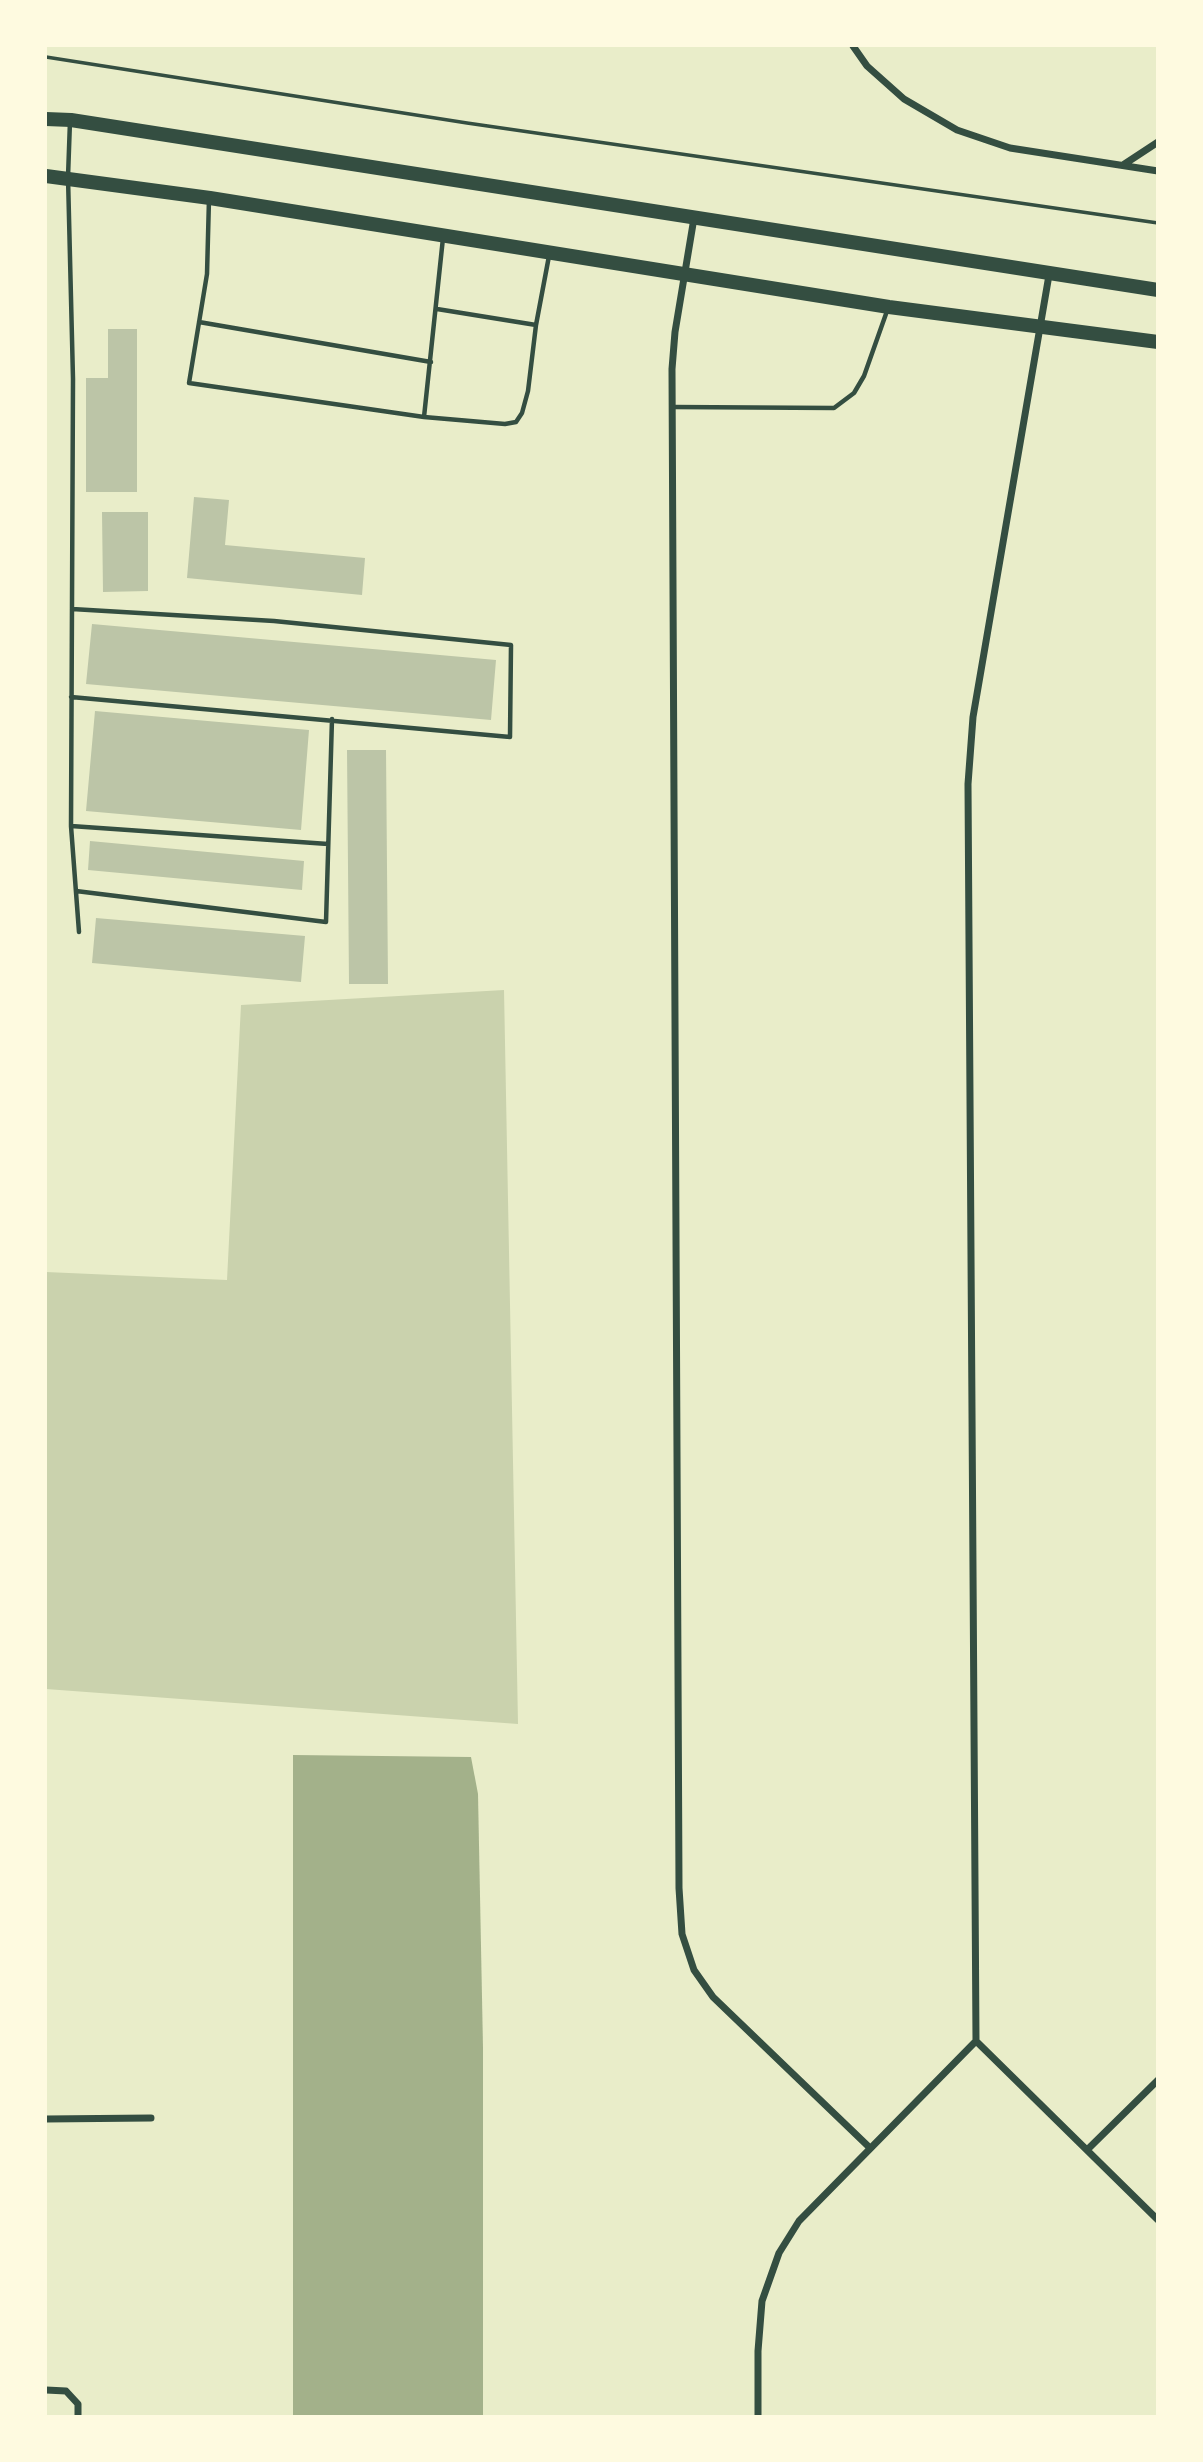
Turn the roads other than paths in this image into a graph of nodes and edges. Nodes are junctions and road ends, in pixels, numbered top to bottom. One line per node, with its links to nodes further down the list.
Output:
1 (853, 46): 5 (street)
2 (46, 119): 3 (main road)
3 (71, 120): 8 (lane); 10 (main road)
4 (1157, 142): 5 (street)
5 (1122, 166): 6 (street)
6 (1157, 171)
7 (46, 176): 8 (main road)
8 (68, 177): 9 (main road); 25 (lane)
9 (209, 198): 11 (main road); 18 (lane)
10 (694, 218): 13 (street); 14 (main road)
11 (443, 234): 12 (main road); 17 (lane)
12 (549, 251): 13 (main road); 19 (lane)
13 (686, 273): 16 (main road); 23 (street)
14 (1049, 275): 15 (main road); 20 (street)
15 (1157, 290)
16 (889, 307): 20 (main road); 23 (lane)
17 (437, 309): 19 (lane); 22 (lane)
18 (198, 322): 22 (lane); 24 (lane)
19 (536, 325): 24 (lane)
20 (1040, 327): 21 (main road); 32 (street)
21 (1157, 342)
22 (431, 362): 24 (lane)
23 (673, 407): 36 (street)
24 (424, 417)
25 (72, 609): 26 (lane); 27 (lane)
26 (71, 697): 27 (lane); 28 (lane)
27 (332, 719): 29 (lane)
28 (71, 826): 29 (lane); 30 (lane)
29 (328, 844): 30 (lane)
30 (76, 890): 31 (lane)
31 (79, 932)
32 (976, 2041): 36 (street); 37 (street)
33 (1157, 2080): 37 (street)
34 (151, 2118): 35 (street)
35 (46, 2119)
36 (869, 2147): 41 (street)
37 (1088, 2149): 38 (street)
38 (1157, 2220)
39 (46, 2390): 40 (street)
40 (78, 2417)
41 (758, 2417)

